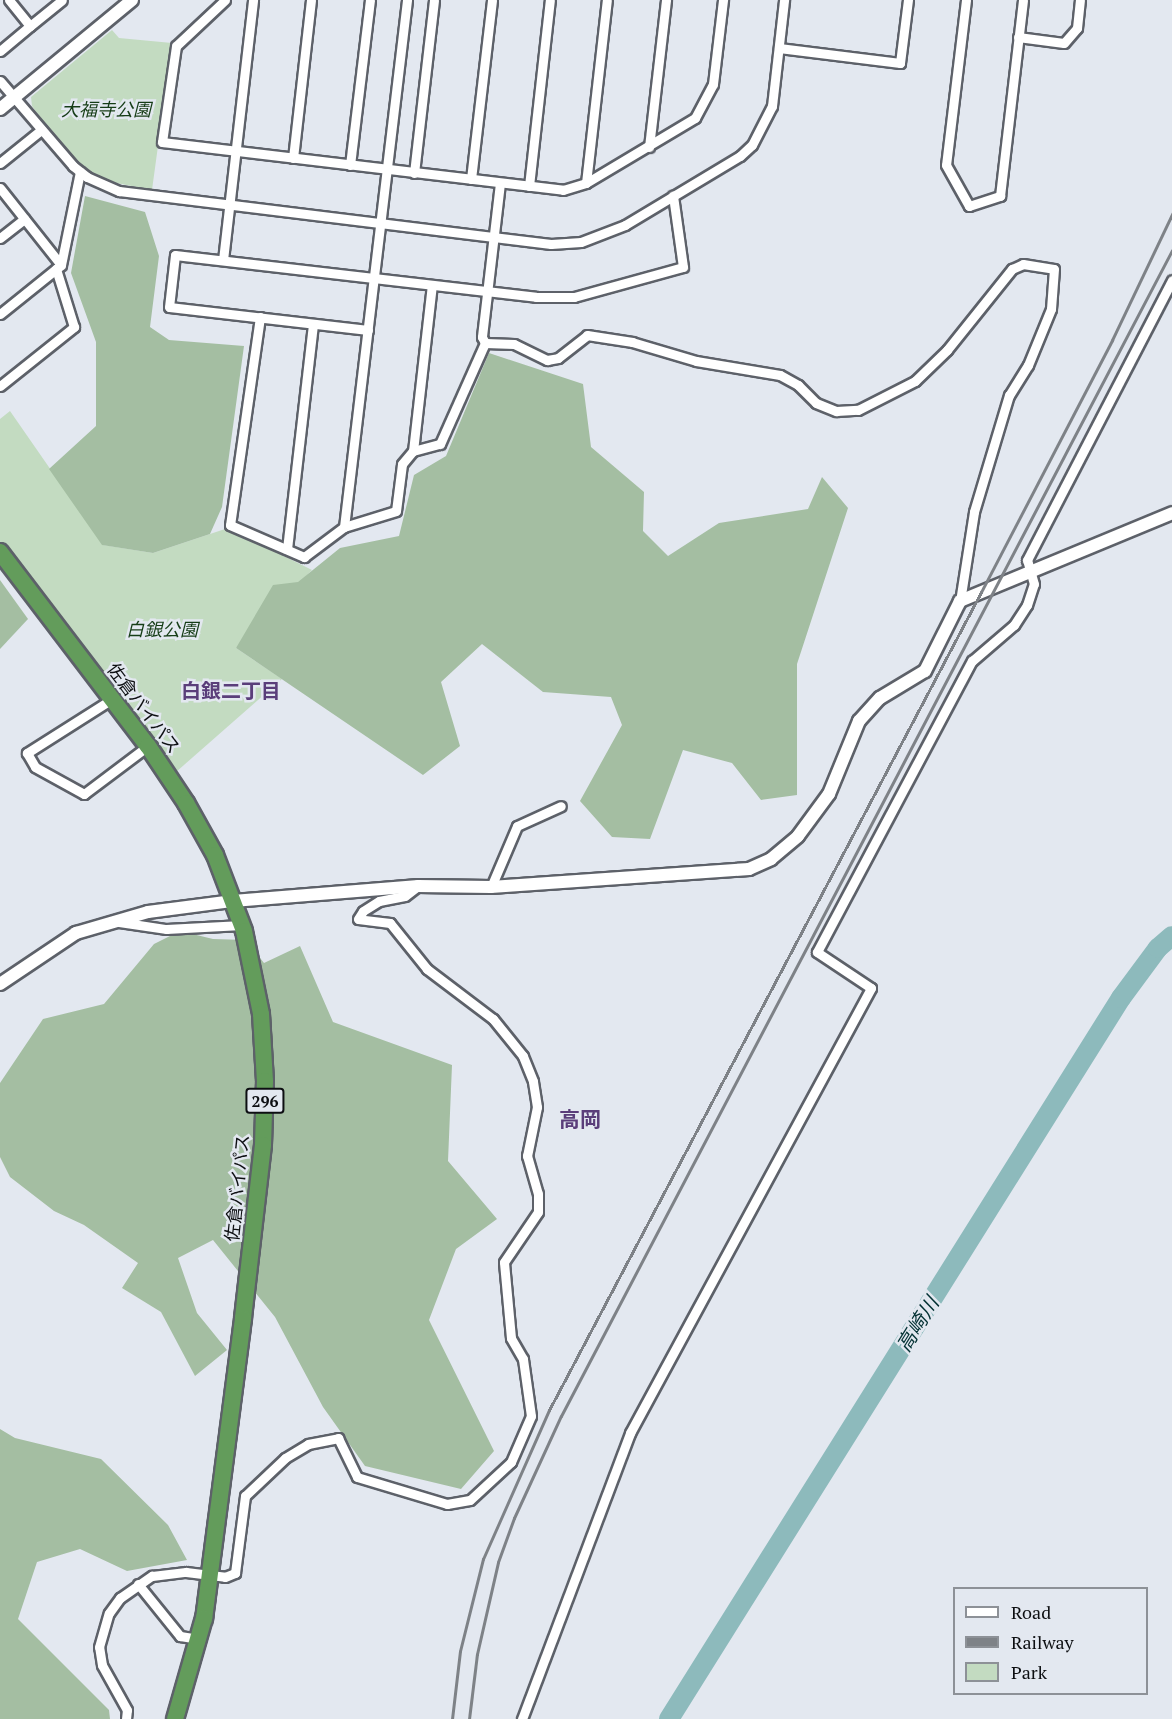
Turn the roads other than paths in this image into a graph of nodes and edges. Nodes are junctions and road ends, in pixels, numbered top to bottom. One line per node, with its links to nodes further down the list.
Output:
1 (9, 0): 20 (street)
2 (62, 0): 20 (street)
3 (132, 0): 25 (street)
4 (225, 0): 29 (street)
5 (253, 0): 29 (street)
6 (311, 0): 30 (street)
7 (370, 0): 32 (street)
8 (406, 0): 33 (street)
9 (434, 0): 35 (street)
10 (492, 0): 36 (street)
11 (550, 0): 39 (street)
12 (607, 0): 38 (street)
13 (666, 0): 28 (street)
14 (723, 0): 28 (street)
15 (784, 0): 22 (street)
16 (908, 0): 22 (street)
17 (966, 0): 21 (street)
18 (1023, 0): 21 (street)
19 (1080, 0): 21 (street)
20 (30, 26): 23 (street)
21 (1018, 37)
22 (779, 48): 41 (street)
23 (0, 51)
24 (0, 81): 25 (street)
25 (14, 98): 26 (street); 27 (street)
26 (0, 109)
27 (41, 130): 31 (street); 34 (street)
28 (649, 147): 38 (street)
29 (235, 151): 30 (street); 42 (street)
30 (293, 158): 32 (street)
31 (0, 164)
32 (351, 165): 33 (street)
33 (387, 169): 35 (street); 44 (street)
34 (80, 172): 42 (street); 48 (street)
35 (414, 172): 36 (street)
36 (471, 179): 37 (street)
37 (500, 183): 39 (street); 45 (street)
38 (586, 183): 39 (street)
39 (529, 186)
40 (0, 188): 43 (street)
41 (673, 196): 45 (street); 52 (street)
42 (229, 206): 44 (street); 47 (street)
43 (24, 219): 46 (street); 48 (street)
44 (379, 223): 45 (street); 49 (street)
45 (494, 237): 52 (street)
46 (0, 238)
47 (223, 260): 49 (street); 54 (street)
48 (59, 267): 53 (street); 58 (street)
49 (374, 278): 51 (street); 56 (street)
50 (1172, 280): 64 (street)
51 (432, 285): 52 (street); 59 (street)
52 (488, 291): 57 (street)
53 (0, 314)
54 (260, 317): 55 (street); 62 (street)
55 (313, 324): 56 (street); 62 (street)
56 (368, 330): 61 (street)
57 (485, 344): 59 (street); 65 (street)
58 (0, 386)
59 (413, 451): 61 (street)
60 (1172, 513): 64 (street)
61 (344, 527): 62 (street)
62 (286, 549)
63 (0, 552): 66 (highway, 佐倉バイパス / 296)
64 (1029, 572): 65 (street); 80 (street)
65 (960, 601): 70 (street)
66 (112, 699): 67 (highway, 佐倉バイパス / 296); 67 (street)
67 (148, 746): 71 (highway, 佐倉バイパス / 296)
68 (561, 806): 70 (street)
69 (418, 886): 70 (street); 71 (street); 75 (street)
70 (491, 887)
71 (233, 901): 72 (street); 73 (highway, 佐倉バイパス / 296)
72 (111, 920): 73 (street); 74 (street)
73 (242, 926): 75 (highway, 佐倉バイパス / 296)
74 (0, 984)
75 (211, 1575): 76 (street); 77 (highway, 佐倉バイパス / 296)
76 (138, 1584): 77 (street); 78 (street)
77 (199, 1639): 79 (highway, 佐倉バイパス / 296)
78 (126, 1719)
79 (176, 1719)
80 (522, 1719)

